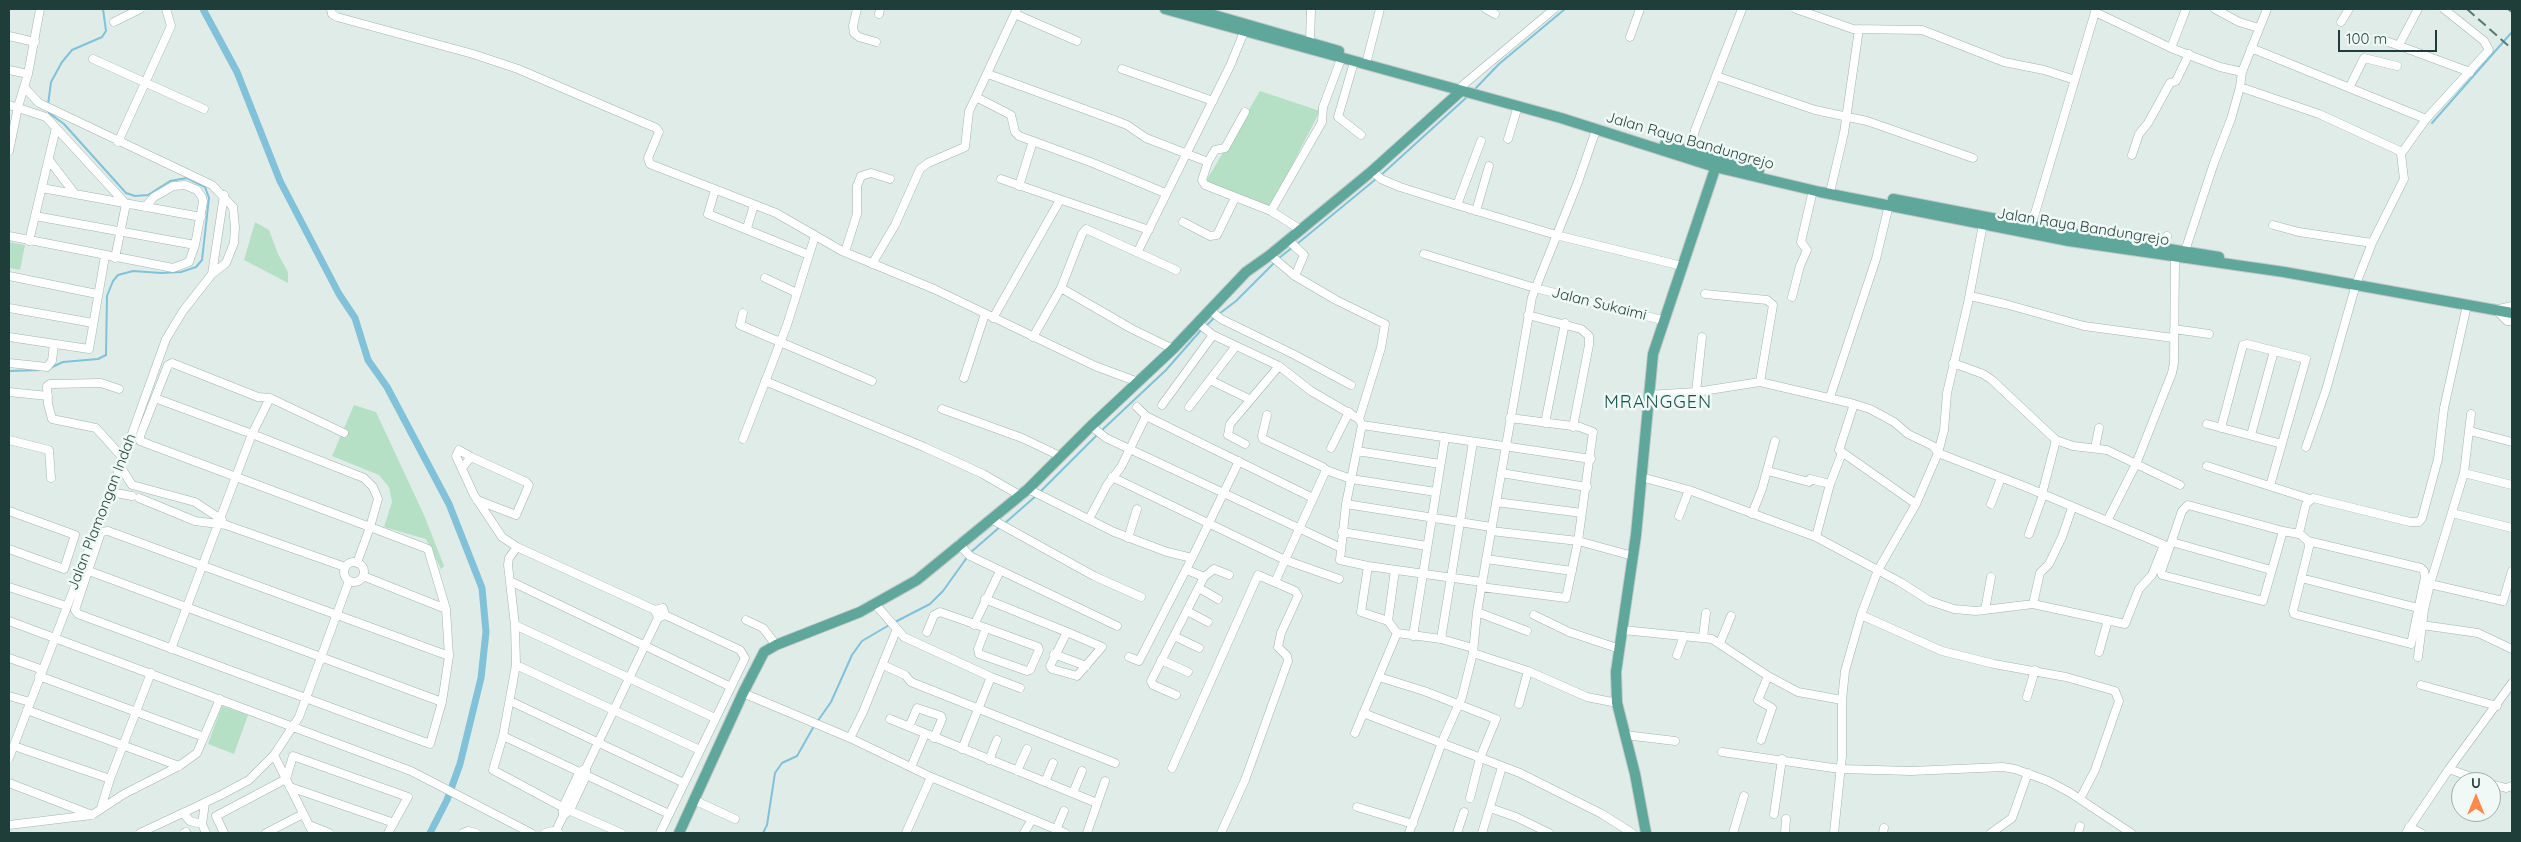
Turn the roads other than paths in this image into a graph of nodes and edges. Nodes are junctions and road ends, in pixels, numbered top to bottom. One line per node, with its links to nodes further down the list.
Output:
1 (40, 9): 33 (street)
2 (140, 9): 24 (street)
3 (166, 9): 53 (street)
4 (331, 9): 94 (street)
5 (857, 9): 34 (street)
6 (1165, 9): 28 (main road, Jalan Raya Bandungrejo)
7 (1193, 9): 35 (main road, Jalan Raya Bandungrejo)
8 (1312, 9): 35 (street)
9 (1380, 9): 43 (street)
10 (1486, 9): 23 (street)
11 (1554, 9): 57 (street)
12 (1640, 9): 30 (street)
13 (1742, 9): 51 (street)
14 (1796, 9): 27 (street)
15 (2186, 9): 37 (street)
16 (2215, 9): 26 (street)
17 (2267, 9): 26 (street)
18 (2349, 9): 25 (street)
19 (2418, 9): 36 (street)
20 (2444, 9): 48 (street)
21 (2095, 10): 37 (street); 52 (street)
22 (1016, 11): 31 (street); 50 (street)
23 (1495, 14)
24 (114, 22)
25 (2341, 22)
26 (2258, 28): 38 (street)
27 (1859, 29): 52 (street); 67 (street)
28 (1244, 32): 41 (main road, Jalan Raya Bandungrejo); 60 (street)
29 (9, 36): 33 (street)
30 (1630, 37)
31 (1077, 41)
32 (2386, 41): 36 (street)
33 (35, 42): 49 (street)
34 (876, 42)
35 (1310, 42): 43 (main road, Jalan Raya Bandungrejo)
36 (2399, 45): 48 (street)
37 (2171, 48): 39 (street)
38 (2251, 48): 47 (street); 56 (street)
39 (2189, 54): 47 (street); 81 (street)
40 (93, 59): 53 (street)
41 (1341, 59): 42 (main road, Jalan Raya Bandungrejo); 106 (street)
42 (1354, 62): 43 (main road, Jalan Raya Bandungrejo); 71 (street)
43 (1371, 63): 57 (main road, Jalan Raya Bandungrejo)
44 (2397, 66): 56 (street)
45 (9, 70): 49 (street)
46 (1122, 70): 60 (street)
47 (2242, 72): 54 (street)
48 (2470, 72): 68 (street)
49 (28, 74): 55 (street)
50 (988, 74): 59 (street); 80 (street)
51 (1716, 76): 67 (street); 78 (street)
52 (2075, 80): 114 (street)
53 (145, 83): 65 (street); 76 (street)
54 (2240, 87): 79 (street); 129 (street)
55 (25, 88): 61 (street); 62 (street)
56 (2349, 88): 68 (street)
57 (1464, 89): 58 (main road, Jalan Raya Bandungrejo); 87 (main road)
58 (1480, 93): 64 (main road, Jalan Raya Bandungrejo); 72 (main road, Jalan Raya Bandungrejo)
59 (976, 96): 74 (street); 136 (street)
60 (1213, 101): 80 (street)
61 (37, 102): 62 (street); 76 (street, Jalan Plamongan Indah)
62 (19, 104): 63 (street); 69 (street); 77 (street)
63 (9, 105)
64 (1518, 106): 70 (main road, Jalan Raya Bandungrejo); 73 (street)
65 (204, 109)
66 (1245, 112): 84 (street)
67 (1847, 117): 82 (street); 93 (street)
68 (2426, 119): 79 (street)
69 (56, 128): 83 (street); 101 (street)
70 (1596, 130): 72 (main road, Jalan Raya Bandungrejo); 118 (street)
71 (1361, 135)
72 (1632, 137): 78 (main road, Jalan Raya Bandungrejo); 85 (main road, Jalan Raya Bandungrejo)
73 (1508, 139)
74 (1033, 141): 91 (street); 96 (street)
75 (1480, 141): 103 (street)
76 (118, 142): 98 (street, Jalan Plamongan Indah)
77 (9, 150)
78 (1690, 151): 85 (main road, Jalan Raya Bandungrejo)
79 (2402, 152): 124 (street)
80 (1186, 154): 84 (street); 96 (street)
81 (2132, 155)
82 (1973, 158)
83 (49, 160): 92 (street); 97 (street)
84 (1208, 162): 99 (street)
85 (1716, 163): 90 (main road, Jalan Raya Bandungrejo); 137 (main road)
86 (1489, 166): 107 (street)
87 (1376, 175): 103 (street); 117 (main road)
88 (890, 179): 128 (street)
89 (1001, 179): 91 (street)
90 (1784, 180): 93 (main road, Jalan Raya Bandungrejo); 95 (main road, Jalan Raya Bandungrejo)
91 (1019, 186): 100 (street)
92 (42, 188): 97 (street); 108 (street)
93 (1831, 188): 110 (main road, Jalan Raya Bandungrejo)
94 (715, 190): 102 (street); 113 (street)
95 (1813, 190): 104 (main road, Jalan Raya Bandungrejo); 151 (street)
96 (1165, 193): 116 (street)
97 (75, 194): 101 (street)
98 (224, 196): 140 (street, Jalan Plamongan Indah); 140 (street, Jalan Plamongan Indah)
99 (1235, 198): 106 (street); 111 (street)
100 (1060, 200): 116 (street); 160 (street)
101 (126, 204): 105 (street); 115 (street)
102 (754, 205): 113 (street); 120 (street)
103 (1457, 205): 107 (street)
104 (1889, 205): 110 (main road, Jalan Raya Bandungrejo); 195 (street)
105 (145, 206): 109 (street); 109 (street)
106 (1271, 211): 117 (street)
107 (1476, 211): 118 (street)
108 (35, 216): 115 (street); 122 (street)
109 (201, 217): 125 (street)
110 (1984, 221): 114 (main road, Jalan Raya Bandungrejo); 150 (street)
111 (1182, 222)
112 (2273, 225): 124 (street)
113 (747, 228): 131 (street)
114 (2030, 229): 127 (main road, Jalan Raya Bandungrejo)
115 (120, 230): 125 (street); 134 (street)
116 (1149, 230): 126 (street)
117 (1301, 230): 123 (main road)
118 (1556, 235): 137 (street); 146 (street)
119 (9, 236): 122 (street)
120 (815, 236): 128 (street); 131 (street)
121 (2167, 236): 127 (street)
122 (29, 241): 132 (street)
123 (1291, 243): 135 (main road); 142 (street)
124 (2372, 243): 144 (street)
125 (192, 244): 134 (street)
126 (1138, 251): 139 (street); 145 (street)
127 (2160, 251): 129 (main road, Jalan Raya Bandungrejo); 133 (main road, Jalan Raya Bandungrejo)
128 (844, 252): 136 (street)
129 (2185, 252): 138 (main road, Jalan Raya Bandungrejo)
130 (1424, 254): 146 (street, Jalan Sukaimi)
131 (810, 255): 147 (street)
132 (105, 256): 134 (street); 148 (street)
133 (2175, 257): 138 (main road, Jalan Raya Bandungrejo); 166 (street)
134 (115, 258)
135 (1275, 260): 142 (street); 156 (main road)
136 (872, 264): 160 (street)
137 (1682, 266): 161 (main road)
138 (2245, 266): 144 (main road, Jalan Raya Bandungrejo)
139 (1176, 270)
140 (212, 274): 239 (street, Jalan Plamongan Indah)
141 (9, 276): 148 (street)
142 (1295, 276): 207 (street)
143 (764, 278): 147 (street)
144 (2356, 284): 152 (main road, Jalan Raya Bandungrejo); 228 (street)
145 (1062, 288): 170 (street); 176 (street)
146 (1535, 288): 159 (street); 161 (street, Jalan Sukaimi)
147 (797, 293): 173 (street)
148 (97, 294): 163 (street)
149 (1705, 294): 186 (street)
150 (1970, 296): 172 (street); 179 (street)
151 (1792, 297)
152 (2467, 305): 155 (main road, Jalan Raya Bandungrejo); 270 (street)
153 (2512, 306): 155 (street)
154 (9, 308): 163 (street)
155 (2495, 310): 158 (main road, Jalan Raya Bandungrejo); 162 (street)
156 (1212, 312): 165 (main road); 187 (street)
157 (743, 313): 173 (street)
158 (2512, 313)
159 (1528, 314): 164 (street); 206 (street)
160 (989, 316): 170 (street); 181 (street)
161 (1662, 320): 191 (main road)
162 (2512, 322)
163 (93, 323): 174 (street)
164 (1565, 323): 208 (street); 210 (street)
165 (1202, 327): 168 (street); 176 (main road)
166 (2174, 329): 167 (street); 172 (street)
167 (2209, 334)
168 (1213, 335): 175 (street); 198 (street)
169 (9, 337): 174 (street)
170 (1032, 337): 185 (street)
171 (1702, 337): 190 (street)
172 (2173, 338): 241 (street)
173 (780, 342): 183 (street); 184 (street)
174 (54, 344): 178 (street)
175 (1236, 346): 180 (street); 182 (street)
176 (1173, 349): 185 (main road)
177 (2274, 351): 213 (street); 217 (street); 226 (street)
178 (9, 363)
179 (1953, 363): 221 (street); 234 (street)
180 (1279, 366): 196 (street); 202 (street)
181 (964, 378)
182 (1210, 380): 196 (street); 200 (street)
183 (872, 381)
184 (764, 382): 219 (street); 263 (street)
185 (1138, 382): 211 (main road)
186 (1760, 382): 190 (street); 195 (street)
187 (1351, 386)
188 (120, 389): 192 (street)
189 (9, 392): 192 (street)
190 (1696, 392): 191 (street)
191 (1648, 395): 249 (main road)
192 (48, 396): 239 (street)
193 (155, 398): 194 (street); 216 (street); 251 (street)
194 (270, 398): 215 (street); 216 (street)
195 (1830, 398): 197 (street)
196 (1249, 400): 225 (street)
197 (1854, 404): 233 (street); 234 (street)
198 (1162, 405)
199 (1137, 407): 205 (street)
200 (1189, 407)
201 (942, 409): 235 (street)
202 (1348, 412): 207 (street); 229 (street)
203 (2471, 414): 214 (street)
204 (1267, 415): 244 (street)
205 (1146, 416): 231 (street); 238 (street)
206 (1510, 418): 208 (street); 227 (street)
207 (1360, 422): 218 (street); 232 (street)
208 (1545, 423): 210 (street)
209 (2207, 424): 213 (street)
210 (1573, 426): 237 (street)
211 (1093, 427): 231 (street); 235 (main road)
212 (2099, 428): 230 (street)
213 (2221, 428): 217 (street)
214 (2470, 431): 224 (street); 247 (street)
215 (344, 433)
216 (252, 434): 251 (street); 292 (street)
217 (2251, 435): 226 (street)
218 (1444, 438): 223 (street); 240 (street)
219 (742, 439)
220 (9, 440): 250 (street)
221 (2056, 440): 230 (street); 267 (street)
222 (1774, 441): 245 (street)
223 (1473, 442): 227 (street); 288 (street)
224 (2512, 442)
225 (1245, 444)
226 (2282, 444): 258 (street)
227 (1505, 447): 237 (street); 246 (street)
228 (2306, 447)
229 (1331, 448)
230 (2095, 448): 241 (street)
231 (1129, 449): 248 (street); 265 (street)
232 (1357, 451): 240 (street); 253 (street)
233 (1842, 453): 255 (street); 274 (street)
234 (1938, 453): 252 (street); 274 (street)
235 (1060, 456): 263 (main road)
236 (472, 457): 243 (street); 243 (street); 271 (street)
237 (1591, 458): 259 (street)
238 (1239, 461): 265 (street); 269 (street)
239 (121, 462): 254 (street); 262 (street, Jalan Plamongan Indah)
240 (1440, 464): 264 (street)
241 (2136, 464): 256 (street); 286 (street)
242 (2207, 466): 258 (street)
243 (462, 468): 271 (street)
244 (1326, 470): 253 (street); 269 (street)
245 (1768, 471): 255 (street); 281 (street)
246 (1501, 473): 259 (street); 272 (street)
247 (2464, 473): 257 (street); 280 (street)
248 (1112, 477): 284 (street); 289 (street)
249 (1641, 477): 261 (street); 311 (main road)
250 (51, 478)
251 (235, 478): 283 (street); 292 (street)
252 (2001, 478): 267 (street); 275 (street)
253 (1351, 480): 264 (street); 273 (street)
254 (129, 482): 260 (street); 266 (street)
255 (1830, 484): 300 (street)
256 (2180, 485)
257 (2512, 485)
258 (2270, 486): 270 (street)
259 (1587, 487): 279 (street)
260 (146, 490): 268 (street); 283 (street)
261 (1688, 490): 281 (street); 282 (street)
262 (111, 492): 266 (street); 312 (street, Jalan Plamongan Indah)
263 (1027, 492): 284 (street); 287 (main road)
264 (1436, 492): 285 (street)
265 (1225, 493): 289 (street); 294 (street)
266 (122, 494): 268 (street)
267 (2042, 494): 276 (street); 298 (street)
268 (138, 498): 290 (street)
269 (1312, 498): 294 (street)
270 (2310, 499): 299 (street)
271 (477, 500): 306 (street)
272 (1496, 502): 279 (street); 295 (street)
273 (1346, 504): 285 (street); 297 (street)
274 (1916, 504): 322 (street)
275 (1991, 504)
276 (2072, 508): 286 (street); 347 (street)
277 (1137, 509): 301 (street)
278 (9, 511): 310 (street)
279 (1582, 513): 302 (street)
280 (2452, 513): 293 (street); 340 (street)
281 (1752, 514): 300 (street)
282 (1679, 516)
283 (219, 517): 290 (street); 291 (street)
284 (1089, 519): 301 (street)
285 (1431, 519): 288 (street); 305 (street)
286 (2107, 521): 363 (street)
287 (997, 523): 307 (main road); 343 (street)
288 (1460, 523): 295 (street); 333 (street)
289 (1209, 524): 313 (street); 315 (street)
290 (216, 526): 291 (street); 317 (street)
291 (226, 526): 319 (street)
292 (370, 527): 316 (street); 351 (street)
293 (2512, 528)
294 (1300, 529): 308 (street); 315 (street)
295 (1491, 529): 302 (street); 314 (street)
296 (2283, 531): 299 (street); 304 (street); 323 (street)
297 (1342, 532): 305 (street); 308 (street)
298 (2029, 534)
299 (2299, 534): 303 (street)
300 (1816, 536): 322 (street)
301 (1128, 538): 313 (street)
302 (1578, 541): 311 (street); 326 (street)
303 (2308, 541): 334 (street); 350 (street)
304 (2172, 542): 323 (street); 323 (street)
305 (1427, 546): 328 (street)
306 (517, 547): 337 (street); 356 (street)
307 (961, 547): 325 (street); 346 (main road)
308 (1340, 547): 318 (street)
309 (9, 549): 310 (street)
310 (70, 552): 312 (street)
311 (1633, 556): 372 (main road)
312 (86, 557): 348 (street, Jalan Plamongan Indah)
313 (1192, 558): 320 (street)
314 (1486, 559): 326 (street); 339 (street)
315 (1285, 560): 335 (street); 338 (street)
316 (357, 563): 319 (street); 330 (street)
317 (202, 566): 324 (street); 349 (street); 359 (street)
318 (1368, 566): 321 (street); 364 (street)
319 (345, 567): 336 (street)
320 (1187, 570): 331 (street); 395 (street)
321 (1395, 570): 328 (street); 364 (street)
322 (1878, 570): 352 (street); 358 (street)
323 (2272, 570)
324 (89, 571): 349 (street); 387 (street)
325 (1000, 571): 344 (street); 370 (street)
326 (1572, 571): 339 (street)
327 (1229, 574): 331 (street)
328 (1423, 574): 333 (street); 378 (street)
329 (2512, 575): 340 (street)
330 (363, 576): 336 (street); 351 (street)
331 (1204, 577): 342 (street)
332 (1990, 577): 352 (street)
333 (1451, 578): 339 (street); 382 (street)
334 (2301, 578): 350 (street); 350 (street)
335 (1340, 580)
336 (349, 581): 359 (street)
337 (510, 581): 366 (street); 385 (street)
338 (1275, 582): 468 (street); 531 (street)
339 (1482, 584): 354 (street)
340 (2430, 584): 369 (street)
341 (9, 587): 348 (street)
342 (1199, 588): 345 (street); 353 (street)
343 (1141, 597)
344 (985, 599): 368 (street); 375 (street)
345 (1218, 599)
346 (875, 604): 367 (street); 384 (main road)
347 (2033, 604): 352 (street); 363 (street)
348 (66, 606): 380 (street, Jalan Plamongan Indah)
349 (187, 607): 387 (street); 398 (street)
350 (2418, 608)
351 (446, 609): 394 (street)
352 (1985, 610)
353 (1187, 611): 365 (street); 377 (street)
354 (1477, 612): 373 (street); 390 (street)
355 (1706, 613): 381 (street)
356 (660, 615): 385 (street); 414 (street)
357 (1534, 615): 388 (street)
358 (1861, 615): 403 (street); 423 (street)
359 (337, 616): 394 (street); 398 (street)
360 (1731, 616): 383 (street)
361 (9, 620): 380 (street)
362 (746, 620): 384 (street)
363 (2108, 620): 391 (street)
364 (1388, 621): 376 (street)
365 (1208, 622)
366 (516, 625): 400 (street); 411 (street)
367 (892, 625): 401 (street); 409 (street)
368 (974, 625): 371 (street); 374 (street)
369 (2422, 625): 389 (street); 396 (street)
370 (1117, 626)
371 (986, 628): 371 (street)
372 (1623, 630): 379 (street); 388 (main road)
373 (1527, 631)
374 (927, 632)
375 (1067, 632): 392 (street); 402 (street)
376 (1397, 633): 378 (street); 410 (street)
377 (1174, 636): 386 (street); 399 (street)
378 (1413, 636): 382 (street)
379 (1684, 636): 381 (street); 393 (street)
380 (56, 637): 406 (street, Jalan Plamongan Indah); 407 (street)
381 (1703, 637): 383 (street)
382 (1442, 639): 390 (street)
383 (1720, 643): 408 (street)
384 (776, 645): 416 (main road)
385 (644, 646): 411 (street); 414 (street)
386 (1199, 648)
387 (171, 649): 422 (street)
388 (1620, 649): 426 (main road)
389 (2512, 649)
390 (1473, 651): 404 (street); 427 (street)
391 (2099, 652)
392 (1054, 654): 402 (street); 402 (street)
393 (1677, 655)
394 (448, 656): 425 (street)
395 (1128, 657)
396 (2418, 657)
397 (9, 658): 406 (street)
398 (322, 658): 422 (street); 425 (street)
399 (1162, 660): 405 (street); 417 (street)
400 (516, 665): 424 (street); 432 (street)
401 (883, 665): 431 (street); 445 (street)
402 (1086, 666)
403 (2034, 670): 420 (street); 487 (street)
404 (1528, 671): 426 (street); 428 (street)
405 (1188, 672)
406 (41, 673): 429 (street, Jalan Plamongan Indah); 433 (street)
407 (151, 673): 421 (street); 433 (street)
408 (1768, 676): 423 (street); 449 (street)
409 (990, 677): 415 (street); 431 (street)
410 (1379, 677): 427 (street); 434 (street)
411 (629, 678): 432 (street); 435 (street)
412 (2512, 683): 418 (street)
413 (2421, 685): 430 (street)
414 (731, 687): 435 (street)
415 (1020, 688)
416 (742, 693): 445 (street); 488 (main road)
417 (1176, 695)
418 (2509, 695): 430 (street)
419 (9, 696): 429 (street)
420 (2027, 697)
421 (220, 699): 437 (street); 444 (street)
422 (306, 700): 425 (street); 437 (street)
423 (1842, 700): 469 (street)
424 (510, 701): 443 (street); 450 (street)
425 (442, 702)
426 (1617, 703): 442 (main road)
427 (1458, 704): 451 (street); 460 (street)
428 (1519, 704)
429 (28, 706): 440 (street, Jalan Plamongan Indah); 453 (street)
430 (2497, 706): 470 (street)
431 (979, 709): 454 (street); 464 (street)
432 (612, 710): 450 (street); 456 (street)
433 (136, 712): 444 (street); 453 (street)
434 (1363, 713): 439 (street); 451 (street)
435 (716, 718): 456 (street)
436 (890, 719): 438 (street)
437 (294, 726): 458 (street); 522 (street)
438 (909, 727): 441 (street); 446 (street)
439 (1355, 733)
440 (13, 734): 452 (street, Jalan Plamongan Indah)
441 (925, 734): 446 (street); 466 (street)
442 (1625, 735): 448 (street); 537 (main road)
443 (503, 736): 475 (street); 493 (street)
444 (204, 737): 465 (street)
445 (850, 738): 466 (street)
446 (934, 738): 454 (street)
447 (997, 740): 462 (street)
448 (1675, 740)
449 (1761, 740)
450 (597, 742): 475 (street); 482 (street)
451 (1442, 745): 460 (street); 507 (street)
452 (14, 746): 459 (street, Jalan Plamongan Indah); 477 (street)
453 (123, 746): 465 (street); 477 (street)
454 (962, 749): 462 (street)
455 (1027, 749): 471 (street)
456 (700, 750): 482 (street)
457 (1722, 752): 461 (street)
458 (274, 755): 478 (street); 489 (street)
459 (9, 758)
460 (1480, 758): 467 (street); 486 (street)
461 (1782, 759): 469 (street); 500 (street)
462 (989, 760): 471 (street)
463 (1053, 763): 479 (street)
464 (1115, 763)
465 (179, 766): 492 (street)
466 (911, 767): 476 (street)
467 (1502, 767): 494 (street); 536 (street)
468 (1172, 768)
469 (1840, 769): 474 (street); 540 (street)
470 (2449, 769): 473 (street); 511 (street)
471 (1017, 771): 479 (street)
472 (1082, 771): 484 (street)
473 (2457, 772)
474 (2028, 773): 487 (street); 541 (street)
475 (582, 775): 493 (street); 499 (street)
476 (931, 777): 504 (street); 527 (street)
477 (110, 779): 492 (street)
478 (286, 779): 483 (street); 505 (street); 515 (street)
479 (1046, 782): 484 (street)
480 (1105, 782): 490 (street)
481 (9, 783): 501 (street)
482 (684, 783): 499 (street)
483 (290, 787): 498 (street); 505 (street)
484 (1073, 793): 490 (street)
485 (1744, 796): 538 (street)
486 (1470, 798)
487 (2080, 799): 542 (street)
488 (694, 800): 502 (street); 526 (main road)
489 (205, 803): 497 (street); 506 (street)
490 (1097, 803): 530 (street)
491 (1357, 807): 507 (street)
492 (101, 808): 501 (street)
493 (567, 808): 512 (street); 524 (street)
494 (1490, 808): 534 (street); 535 (street)
495 (1064, 811): 510 (street)
496 (1464, 812): 533 (street)
497 (183, 813): 506 (street); 513 (street)
498 (303, 814): 508 (street); 516 (street)
499 (669, 814): 525 (street)
500 (1774, 814)
501 (92, 815): 509 (street)
502 (735, 820)
503 (1786, 820): 539 (street)
504 (1031, 821): 510 (street); 528 (street)
505 (394, 823): 519 (street)
506 (202, 824): 514 (street)
507 (1413, 824): 532 (street)
508 (309, 825): 517 (street); 518 (street)
509 (9, 826)
510 (1056, 830): 529 (street)
511 (2408, 830): 543 (street)
512 (558, 832): 523 (street)
513 (140, 833)
514 (206, 833)
515 (224, 833)
516 (266, 833)
517 (313, 833)
518 (329, 833)
519 (388, 833)
520 (463, 833): 521 (street)
521 (476, 833)
522 (531, 833)
523 (545, 833)
524 (621, 833)
525 (660, 833)
526 (679, 833)
527 (906, 833)
528 (1024, 833)
529 (1065, 833)
530 (1087, 833)
531 (1221, 833)
532 (1409, 833)
533 (1457, 833)
534 (1482, 833)
535 (1549, 833)
536 (1632, 833)
537 (1646, 833)
538 (1733, 833)
539 (1785, 833)
540 (1834, 833)
541 (1991, 833)
542 (2131, 833)
543 (2421, 833)

